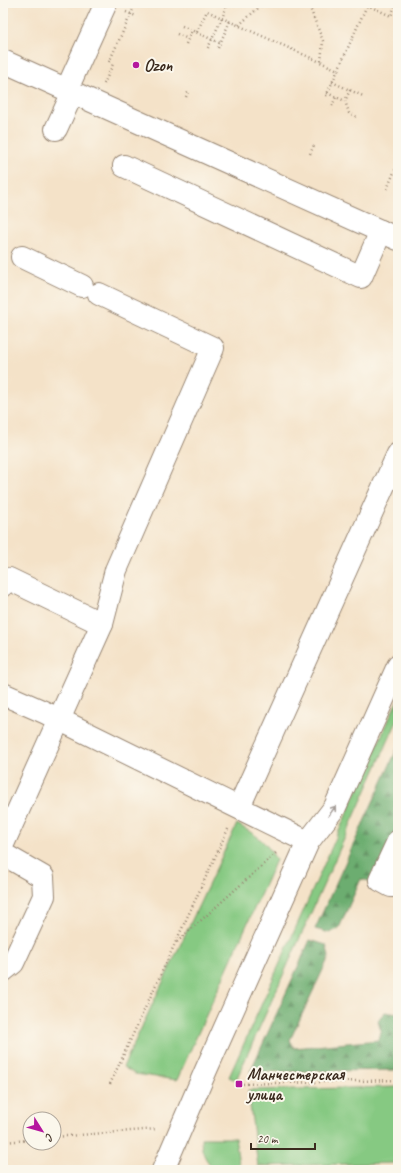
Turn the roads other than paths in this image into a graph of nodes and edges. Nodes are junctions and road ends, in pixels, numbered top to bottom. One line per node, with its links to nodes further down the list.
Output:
1 (106, 3): 3 (street)
2 (3, 60): 3 (street)
3 (70, 91): 4 (street); 6 (street)
4 (56, 129)
5 (124, 166): 6 (street)
6 (393, 234)
7 (22, 257): 10 (street)
8 (398, 454): 14 (street)
9 (3, 585): 10 (street)
10 (102, 624): 13 (street)
11 (398, 666): 15 (street, one-way to 11)
12 (3, 694): 13 (street)
13 (60, 719): 14 (street); 17 (street)
14 (239, 807): 15 (street)
15 (302, 838): 21 (street)
16 (398, 841): 19 (street)
17 (3, 844)
18 (3, 854): 20 (street)
19 (398, 886)
20 (3, 971)
21 (163, 1170)

